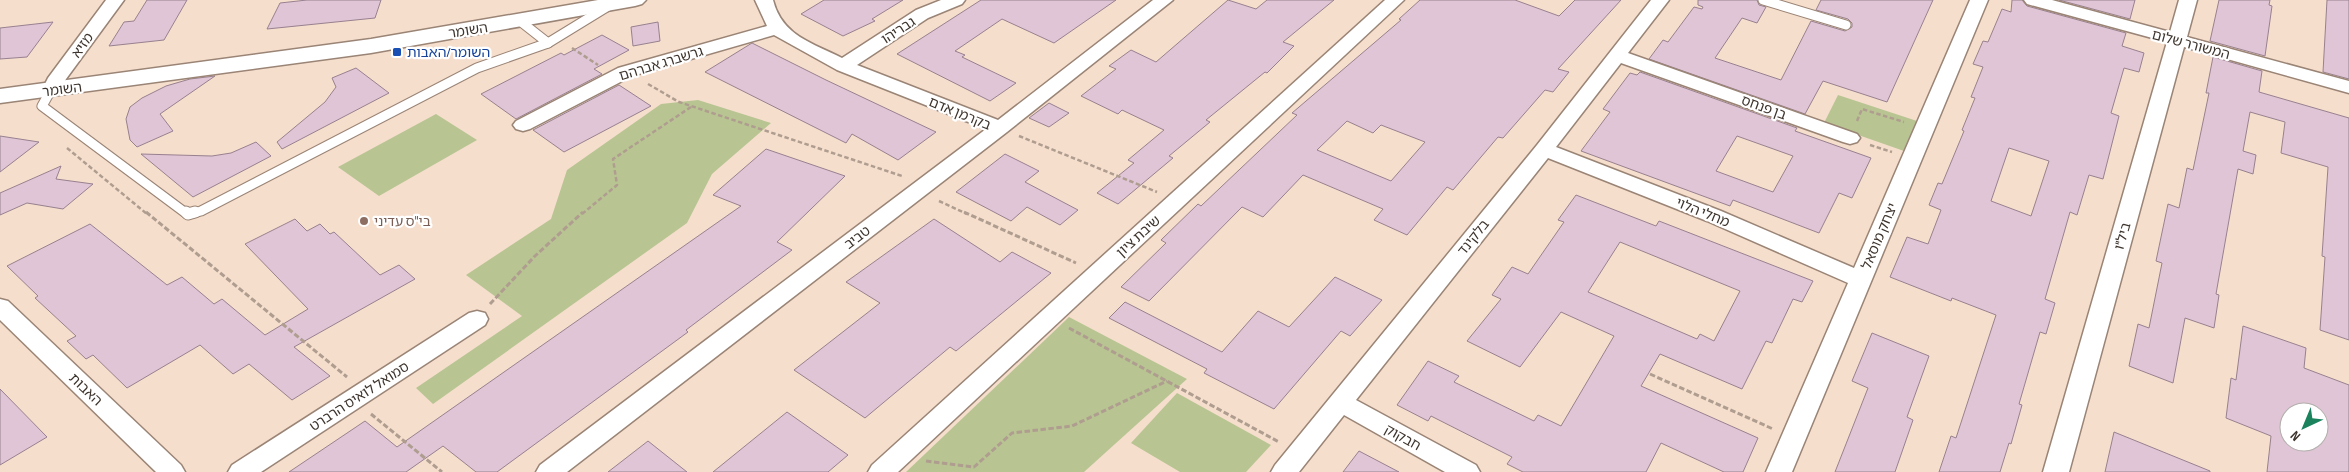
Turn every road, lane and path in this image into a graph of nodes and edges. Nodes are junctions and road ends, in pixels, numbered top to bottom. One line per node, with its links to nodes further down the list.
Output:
1 (115, 0): 23 (street, מזיא)
2 (635, 0): 12 (street, השומר)
3 (764, 0): 15 (street, בקרמן אדם)
4 (956, 0): 20 (street, גבריהו)
5 (1164, 0): 28 (street, טביב)
6 (1395, 0): 35 (street, שיבת ציון)
7 (1660, 0): 19 (street, בלקינד)
8 (1763, 0): 14 (lane)
9 (1979, 0): 29 (street, יצחק מוסאל)
10 (2033, 0): 16 (street, המשורר שלום)
11 (2188, 0): 16 (street, ביל"ו)
12 (612, 4): 13 (street, השומר); 17 (lane)
13 (520, 21): 17 (lane); 23 (street, השומר)
14 (1846, 25)
15 (777, 29): 20 (street, בקרמן אדם); 21 (street, גרשברג אברהם)
16 (2178, 40): 24 (street, המשורר שלום); 55 (street, ביל"ו)
17 (548, 43): 23 (lane)
18 (570, 47): 21 (path)
19 (1616, 55): 30 (street, בן פנחס); 32 (street, בלקינד)
20 (843, 66): 28 (street, בקרמן אדם)
21 (620, 74): 26 (path); 27 (street, גרשברג אברהם)
22 (0, 82): 23 (street, השומר)
23 (54, 84): 25 (street, השומר)
24 (2349, 87)
25 (0, 96)
26 (691, 106): 34 (path); 40 (path)
27 (523, 125)
28 (1000, 128): 34 (street, טביב); 35 (path, בקרמן אדם)
29 (1926, 129): 30 (path); 33 (street, יצחק מוסאל)
30 (1850, 138): 33 (path)
31 (65, 146): 43 (path)
32 (1544, 149): 37 (street, מחלי הלוי); 44 (street, בלקינד)
33 (1912, 159): 37 (street, יצחק מוסאל)
34 (922, 188): 36 (path); 51 (street, טביב)
35 (1177, 200): 36 (street, שיבת ציון)
36 (1098, 273): 39 (street, שיבת ציון)
37 (1861, 280): 45 (street, יצחק מוסאל)
38 (0, 307): 48 (street, האבות)
39 (1050, 317): 42 (path); 47 (street, שיבת ציון)
40 (477, 319): 43 (street, סמואל לואיס הרברט)
41 (1650, 374): 45 (path)
42 (1167, 381): 46 (path); 47 (path)
43 (359, 396): 49 (street, סמואל לואיס הרברט); 50 (path)
44 (1340, 402): 46 (street, בלקינד); 53 (street, חבקוק)
45 (1794, 438): 54 (street, יצחק מוסאל)
46 (1300, 453): 52 (street, בלקינד)
47 (888, 465)
48 (172, 472)
49 (241, 472)
50 (442, 472)
51 (549, 472)
52 (1284, 472)
53 (1467, 472)
54 (1780, 472)
55 (2056, 472)

